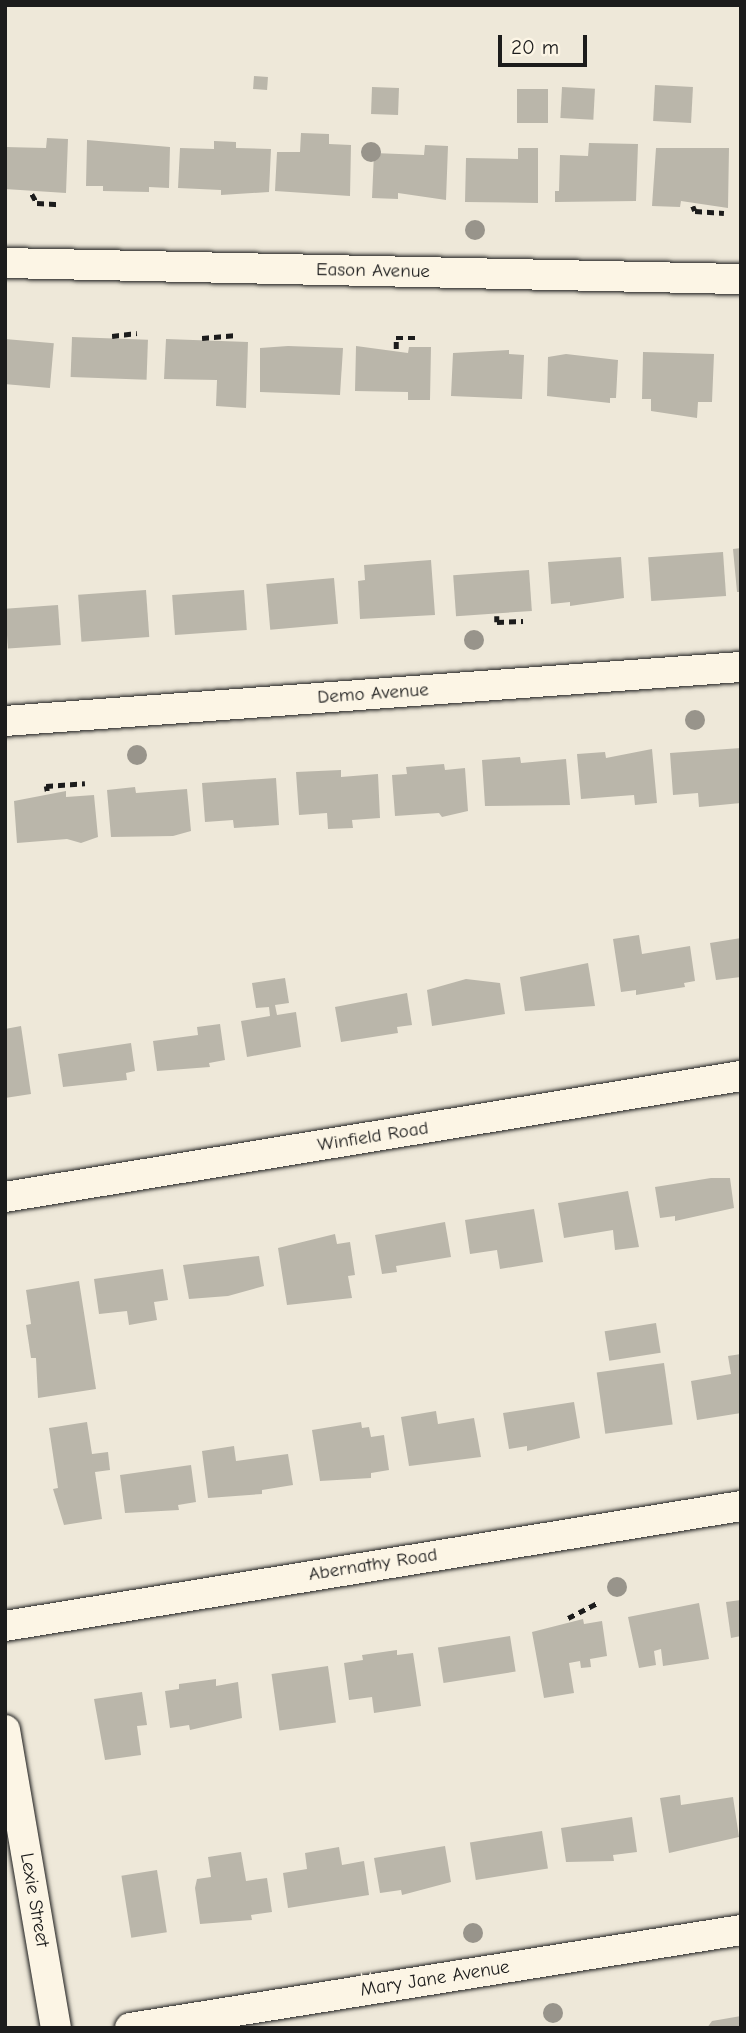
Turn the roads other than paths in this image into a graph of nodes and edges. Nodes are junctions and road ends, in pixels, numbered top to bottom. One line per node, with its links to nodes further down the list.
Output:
1 (5, 263): 2 (street, Eason Avenue)
2 (741, 279)
3 (741, 667): 4 (street, Demo Avenue)
4 (5, 721)
5 (741, 1076): 6 (street, Winfield Road)
6 (5, 1197)
7 (741, 1506): 8 (street, Abernathy Road)
8 (5, 1626)
9 (5, 1730): 11 (street, Lexie Street)
10 (741, 1930): 12 (street, Mary Jane Avenue)
11 (56, 2028)
12 (130, 2028)

